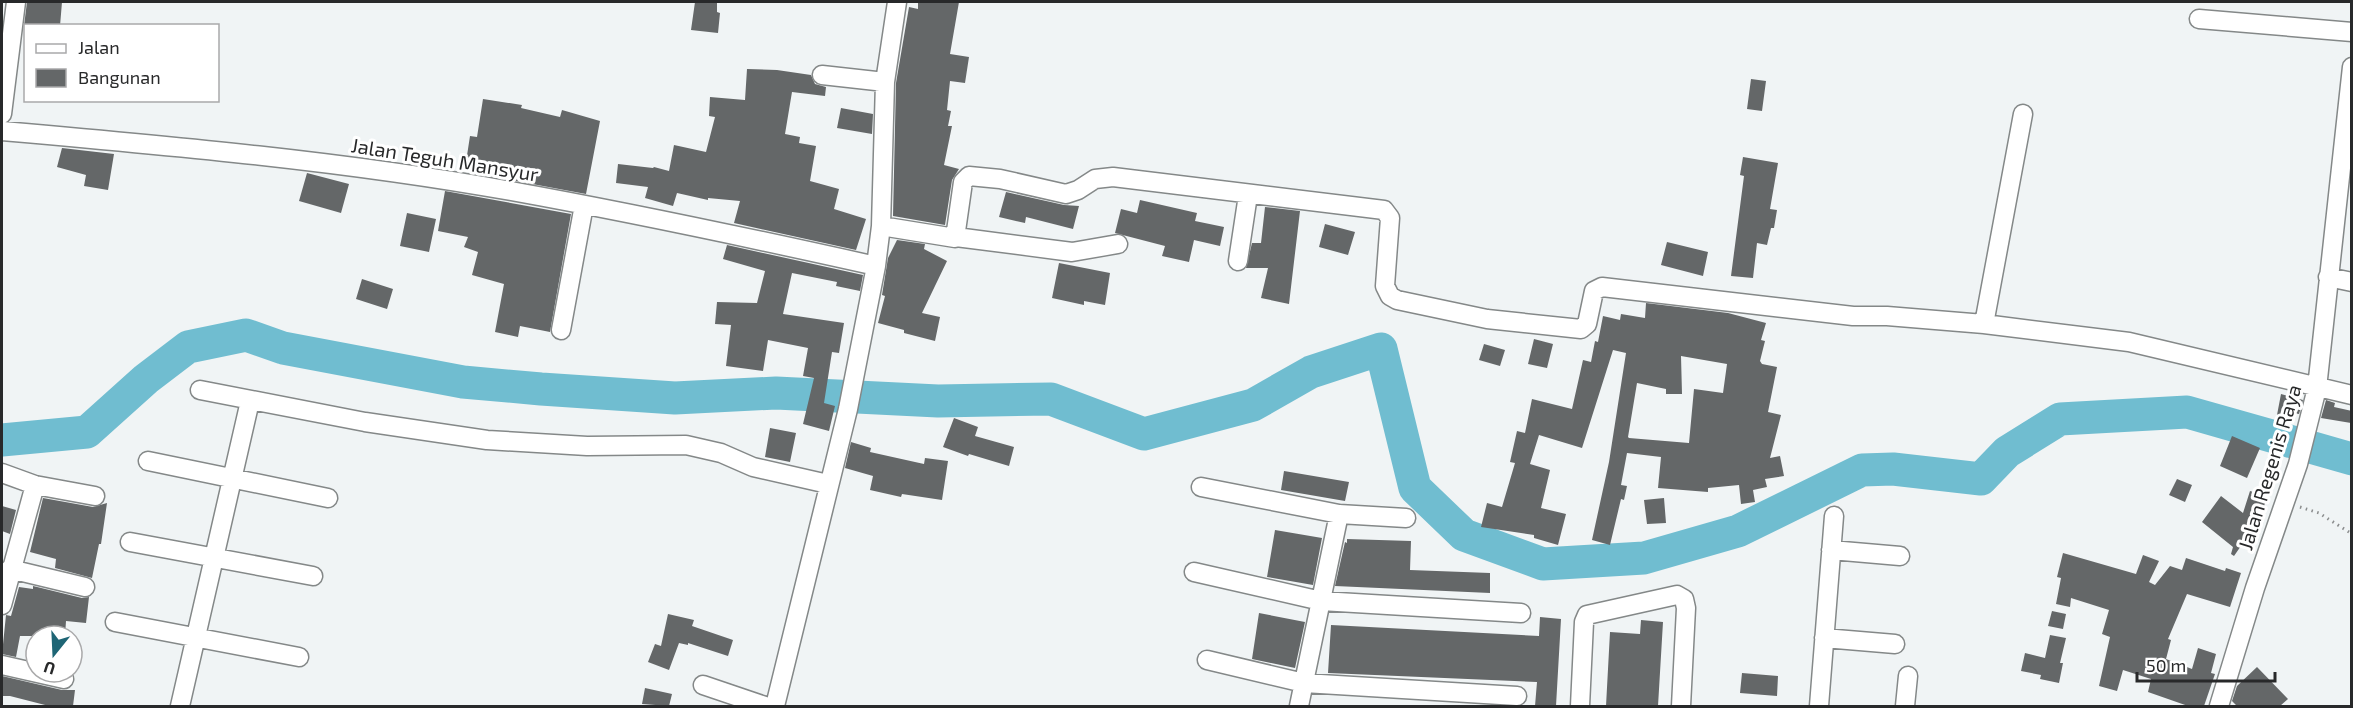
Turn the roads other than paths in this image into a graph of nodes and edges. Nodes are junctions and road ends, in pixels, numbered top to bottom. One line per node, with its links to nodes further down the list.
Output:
1 (16, 2): 8 (street)
2 (897, 2): 7 (street)
3 (2199, 19): 4 (street)
4 (2352, 32)
5 (2352, 67): 18 (street, Jalan Regenis Raya)
6 (822, 75): 7 (street)
7 (885, 82): 13 (street)
8 (2, 114)
9 (2023, 114): 20 (street)
10 (2, 131): 12 (street, Jalan Teguh Mansyur)
11 (1248, 195): 14 (street); 16 (street); 20 (street)
12 (585, 205): 17 (street, Jalan Teguh Mansyur); 21 (street)
13 (881, 226): 14 (street); 17 (street)
14 (956, 237): 15 (street)
15 (1118, 244)
16 (1238, 261)
17 (876, 266): 29 (street)
18 (2328, 277): 19 (street); 22 (street, Jalan Regenis Raya)
19 (2352, 282)
20 (1984, 324): 22 (street)
21 (561, 330)
22 (2317, 388): 24 (street); 68 (street, Jalan Regenis Raya)
23 (200, 390): 25 (street)
24 (2352, 395)
25 (250, 401): 28 (street); 29 (street)
26 (148, 461): 28 (street)
27 (2, 472): 30 (street)
28 (231, 478): 33 (street); 40 (street)
29 (828, 484): 62 (street)
30 (35, 485): 32 (street); 41 (street)
31 (1202, 487): 34 (street)
32 (95, 496)
33 (328, 498)
34 (1339, 514): 36 (street); 45 (street)
35 (1834, 516): 38 (street)
36 (1406, 518)
37 (130, 542): 40 (street)
38 (1831, 550): 39 (street); 50 (street)
39 (1900, 556)
40 (213, 558): 43 (street); 49 (street)
41 (10, 569): 44 (street); 46 (street)
42 (1194, 572): 45 (street)
43 (313, 576)
44 (85, 587)
45 (1321, 601): 47 (street); 57 (street)
46 (2, 605)
47 (1521, 613)
48 (115, 622): 49 (street)
49 (196, 637): 52 (street); 60 (street)
50 (1824, 638): 51 (street); 66 (street)
51 (1895, 644)
52 (299, 657)
53 (1207, 660): 57 (street)
54 (2, 665): 55 (street)
55 (24, 670)
56 (1908, 676): 67 (street)
57 (1304, 683): 59 (street); 63 (street)
58 (703, 685): 61 (street)
59 (1517, 696)
60 (180, 706)
61 (765, 706)
62 (775, 706)
63 (1299, 706)
64 (1580, 706): 65 (street)
65 (1682, 706)
66 (1819, 706)
67 (1905, 706)
68 (2219, 706)

